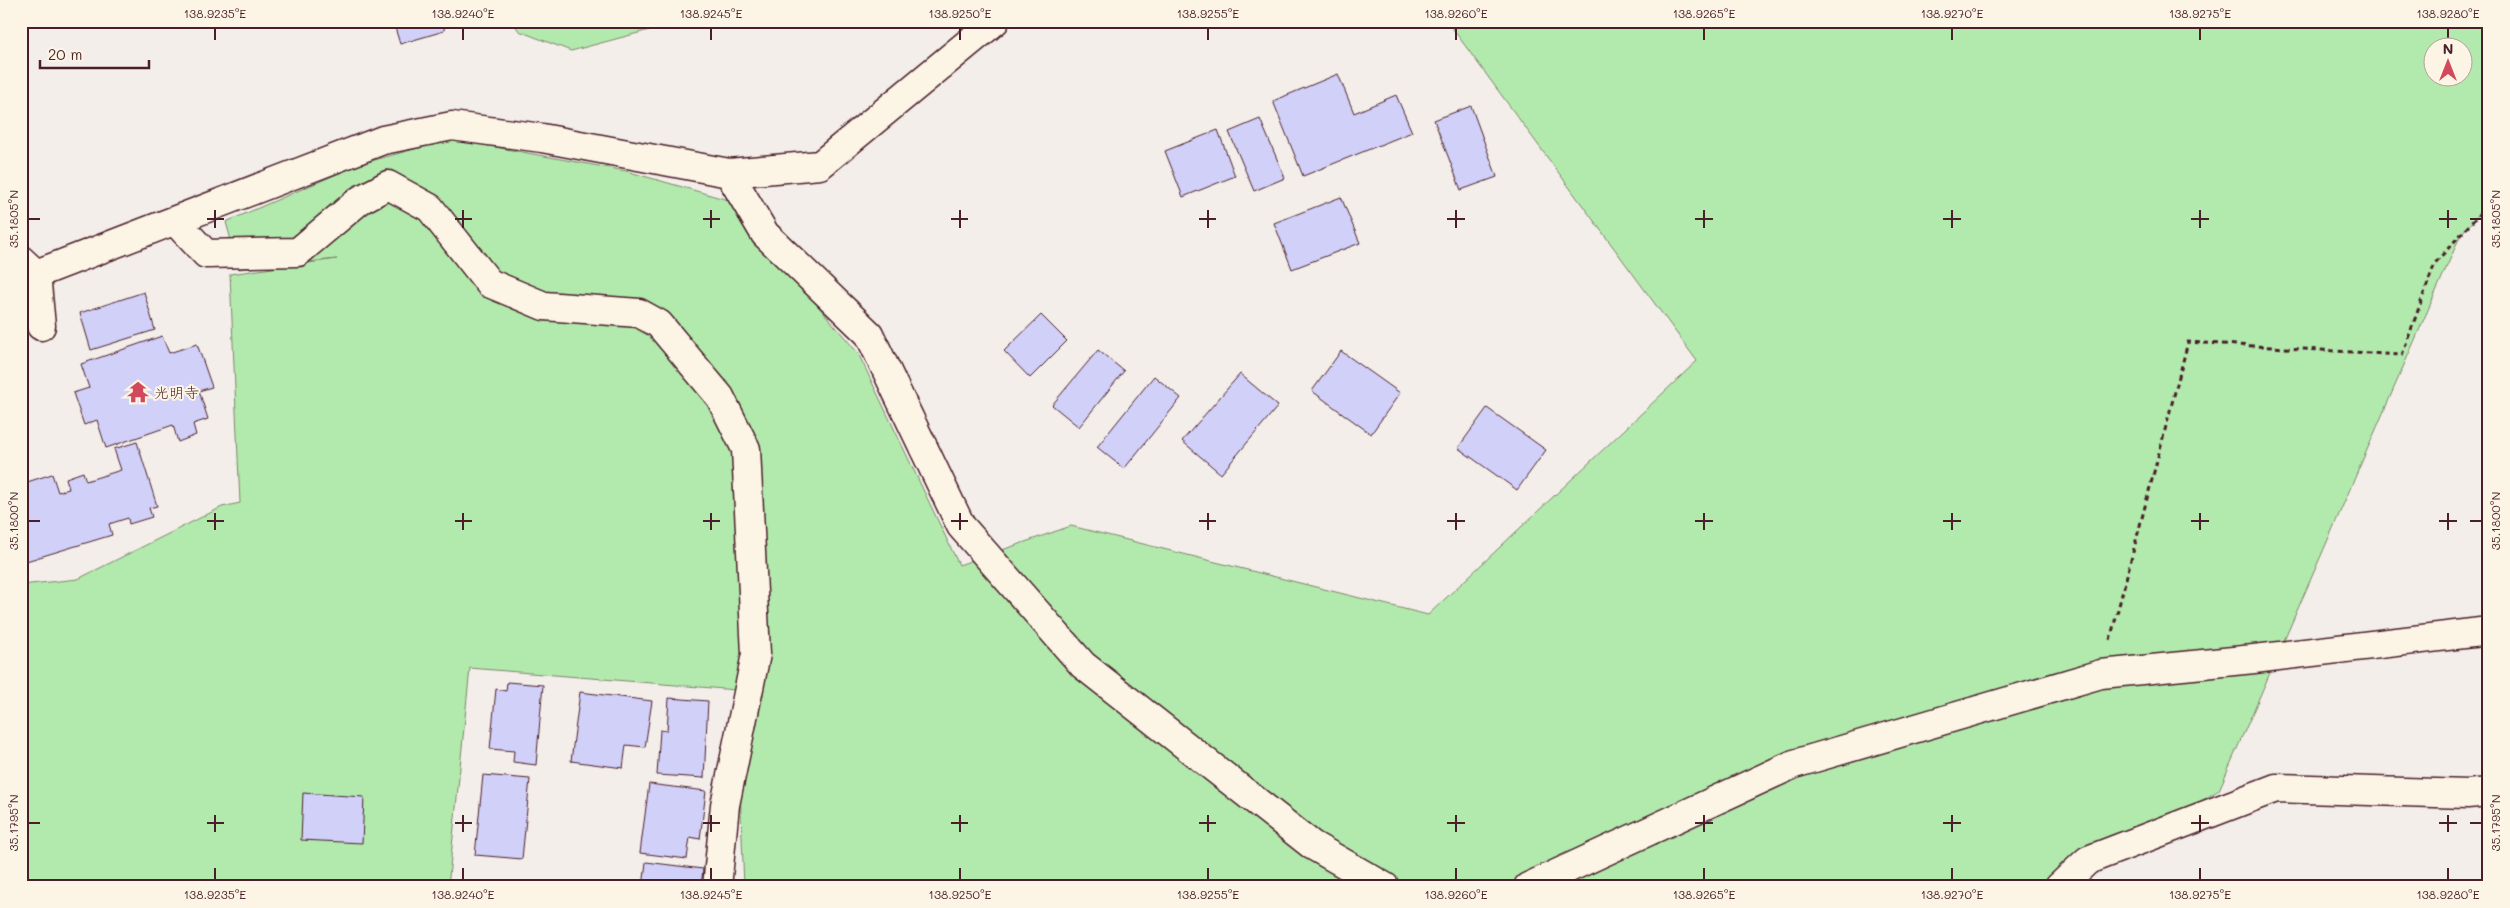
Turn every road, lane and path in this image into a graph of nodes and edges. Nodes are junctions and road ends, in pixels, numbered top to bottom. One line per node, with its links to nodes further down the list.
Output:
1 (995, 21): 2 (street)
2 (729, 173): 4 (street); 11 (street)
3 (2489, 203): 8 (path)
4 (175, 221): 5 (street); 10 (street)
5 (26, 274): 6 (street)
6 (41, 326)
7 (2489, 631): 8 (street)
8 (2101, 674): 12 (street)
9 (2489, 792): 13 (street)
10 (717, 887)
11 (1385, 887)
12 (1528, 887)
13 (2059, 887)

